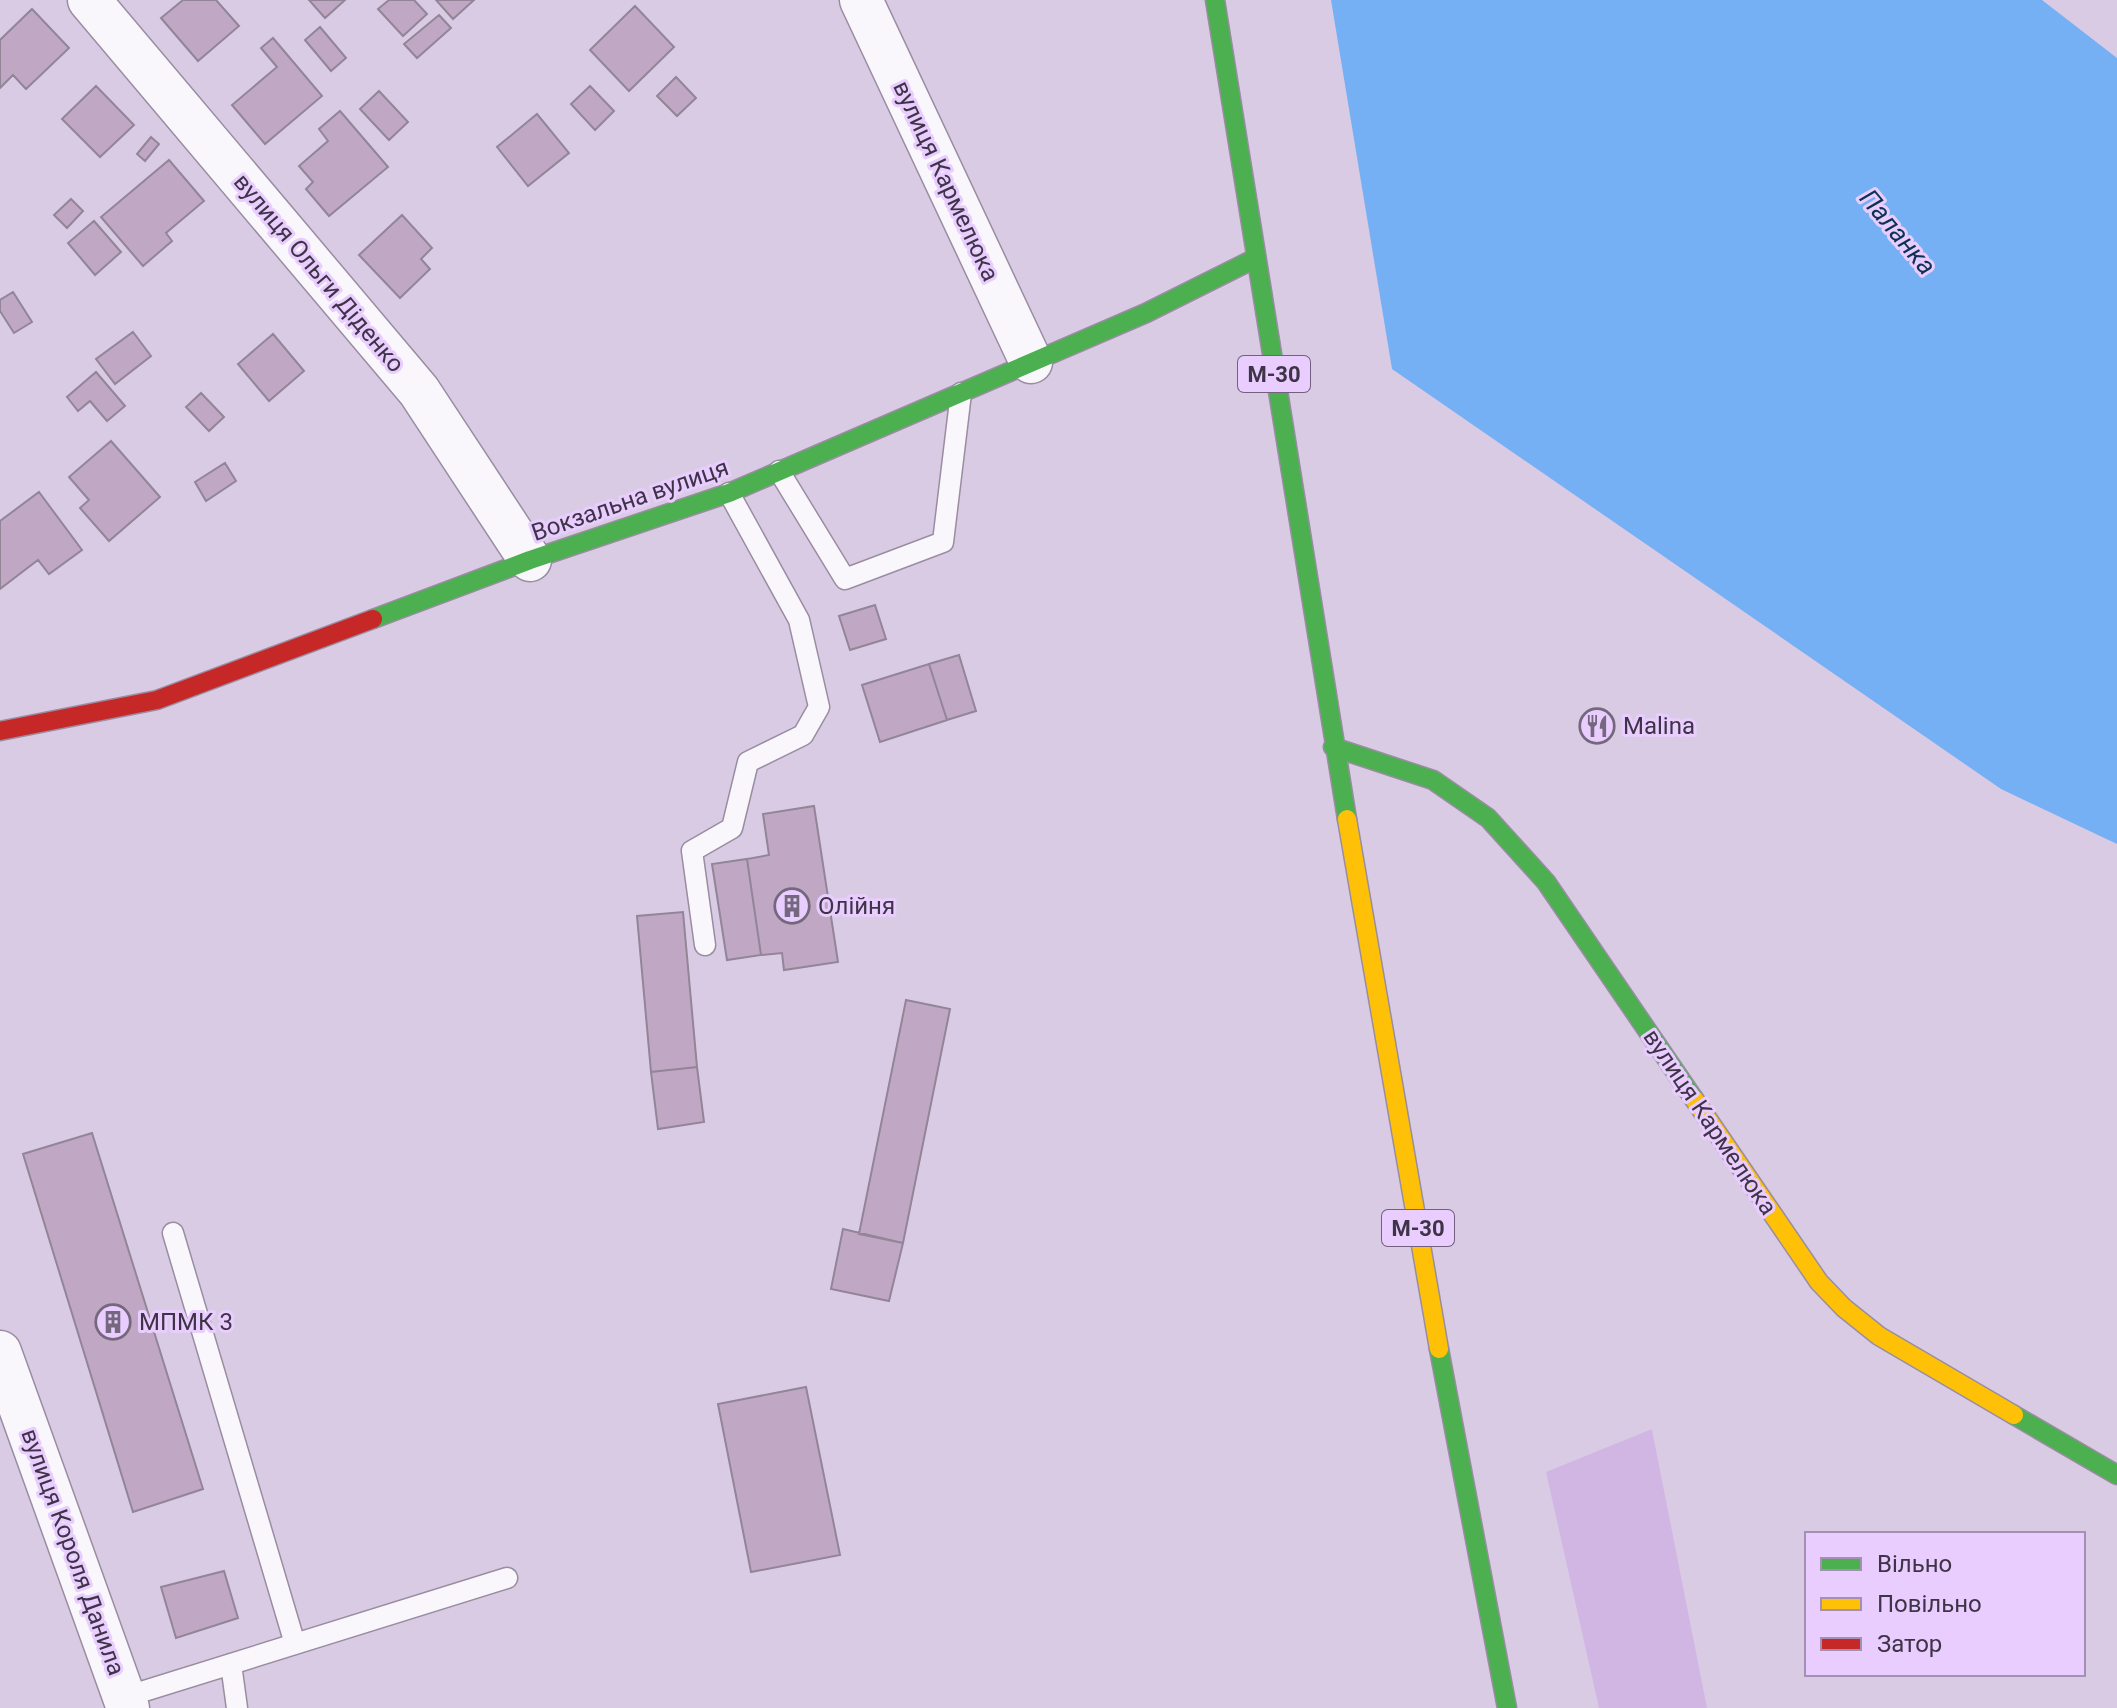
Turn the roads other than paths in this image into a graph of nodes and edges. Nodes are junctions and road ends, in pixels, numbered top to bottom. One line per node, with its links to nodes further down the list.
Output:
1 (89, 0): 9 (street, вулиця Ольги Діденко)
2 (861, 0): 5 (street, вулиця Кармелюка)
3 (1215, 0): 4 (main road, М-30)
4 (1256, 258): 5 (main road, Вокзальна вулиця); 11 (main road, М-30)
5 (1031, 362): 6 (main road, Вокзальна вулиця)
6 (962, 392): 7 (main road, Вокзальна вулиця); 7 (lane)
7 (779, 471): 8 (main road, Вокзальна вулиця)
8 (729, 493): 9 (main road, Вокзальна вулиця); 12 (lane)
9 (530, 560): 10 (main road, Вокзальна вулиця)
10 (0, 731)
11 (1333, 747): 15 (main road, вулиця Кармелюка); 21 (main road, М-30)
12 (705, 945)
13 (173, 1233): 17 (lane)
14 (0, 1352): 19 (street, вулиця Короля Данила)
15 (2117, 1475)
16 (507, 1578): 17 (lane)
17 (295, 1644): 18 (lane)
18 (231, 1664): 19 (lane); 20 (lane)
19 (127, 1702)
20 (237, 1708)
21 (1507, 1708)

